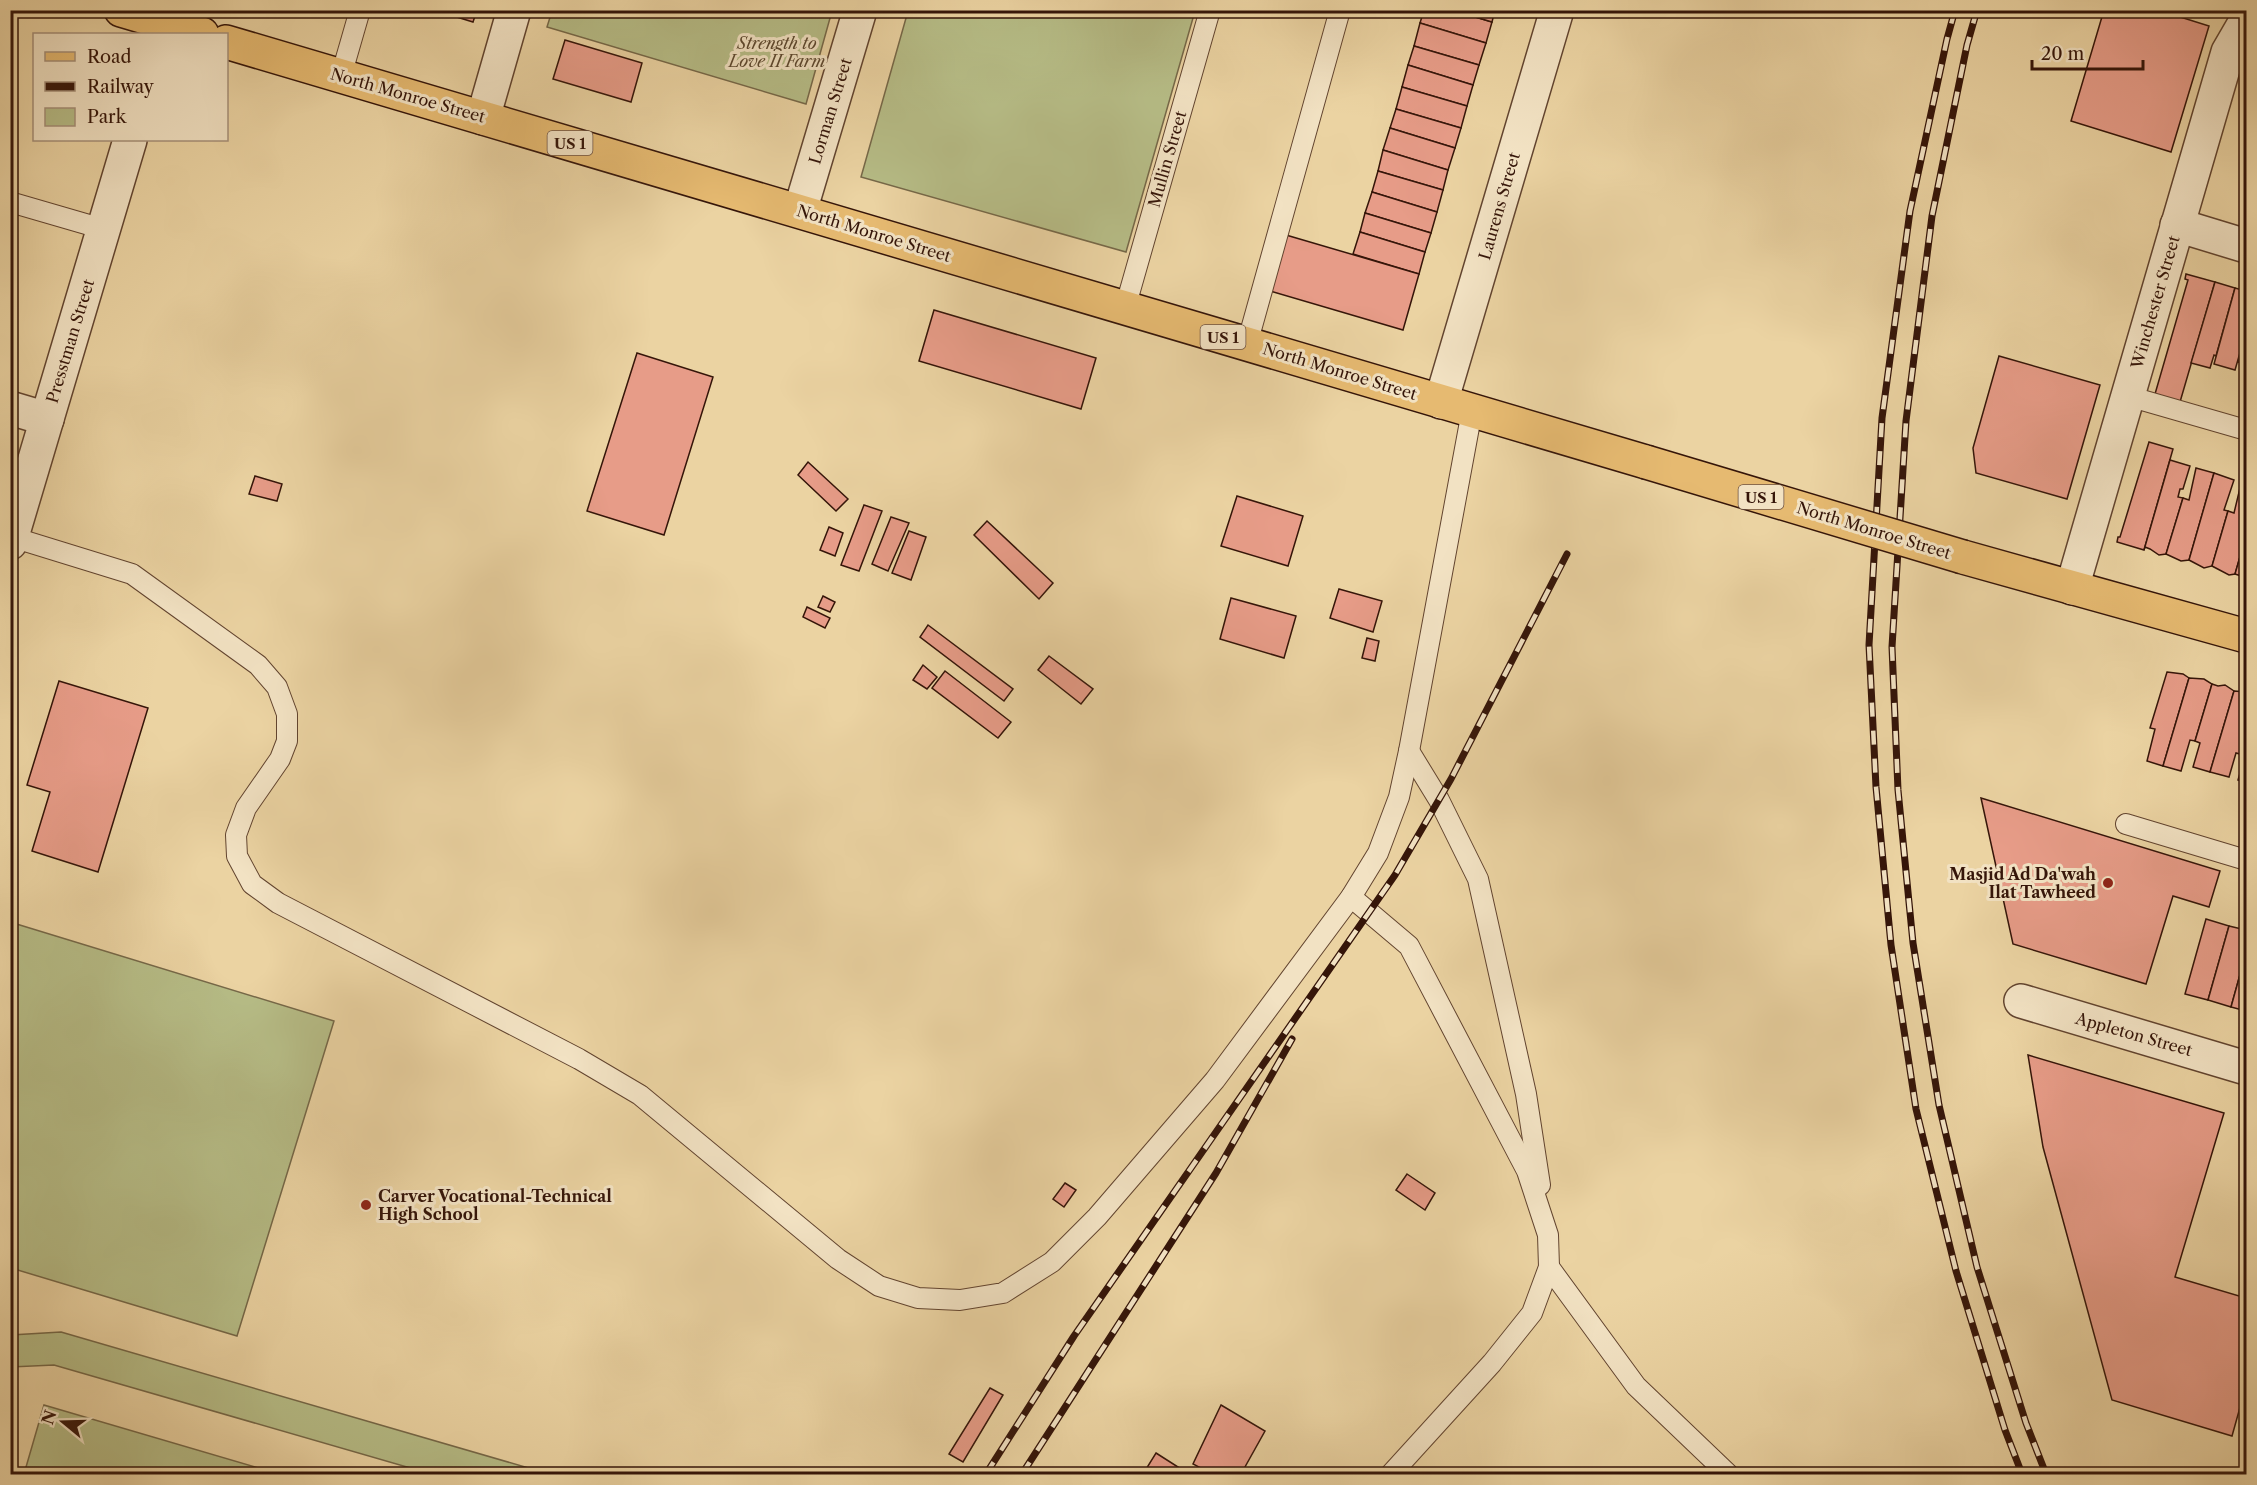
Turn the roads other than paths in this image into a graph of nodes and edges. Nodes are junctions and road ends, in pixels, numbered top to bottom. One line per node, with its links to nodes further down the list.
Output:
1 (121, 10): 8 (main road)
2 (360, 10): 12 (lane)
3 (514, 10): 13 (street)
4 (860, 10): 16 (street, Lorman Street)
5 (1209, 10): 20 (lane, Mullin Street)
6 (1340, 10): 21 (lane)
7 (1557, 10): 23 (street, Laurens Street)
8 (165, 23): 10 (main road)
9 (2243, 32): 17 (street, Winchester Street)
10 (199, 33)
11 (228, 43): 12 (main road, North Monroe Street / US 1)
12 (341, 76): 13 (main road, North Monroe Street / US 1)
13 (483, 118): 16 (main road, North Monroe Street / US 1)
14 (130, 141): 18 (street, Presstman Street)
15 (10, 202): 18 (lane)
16 (800, 212): 20 (main road, North Monroe Street / US 1)
17 (2177, 225): 19 (street); 22 (street, Winchester Street)
18 (103, 229): 25 (street, Presstman Street)
19 (2247, 246)
20 (1125, 308): 21 (main road, North Monroe Street / US 1)
21 (1247, 344): 23 (main road, North Monroe Street / US 1)
22 (2128, 396): 26 (lane); 28 (street, Winchester Street)
23 (1456, 406): 28 (main road, North Monroe Street / US 1, bridge); 30 (lane)
24 (10, 408): 25 (street)
25 (47, 419): 27 (street, Presstman Street)
26 (2247, 430)
27 (11, 540): 33 (lane)
28 (2072, 588): 29 (main road, North Monroe Street / US 1)
29 (2247, 636)
30 (1409, 751): 33 (lane); 36 (lane)
31 (2126, 824): 32 (lane)
32 (2247, 860)
33 (1351, 897): 36 (lane)
34 (2021, 1001): 35 (street, Appleton Street)
35 (2247, 1068)
36 (1548, 1235): 37 (lane)
37 (1549, 1267): 38 (lane); 39 (lane)
38 (1391, 1474)
39 (1728, 1474)

